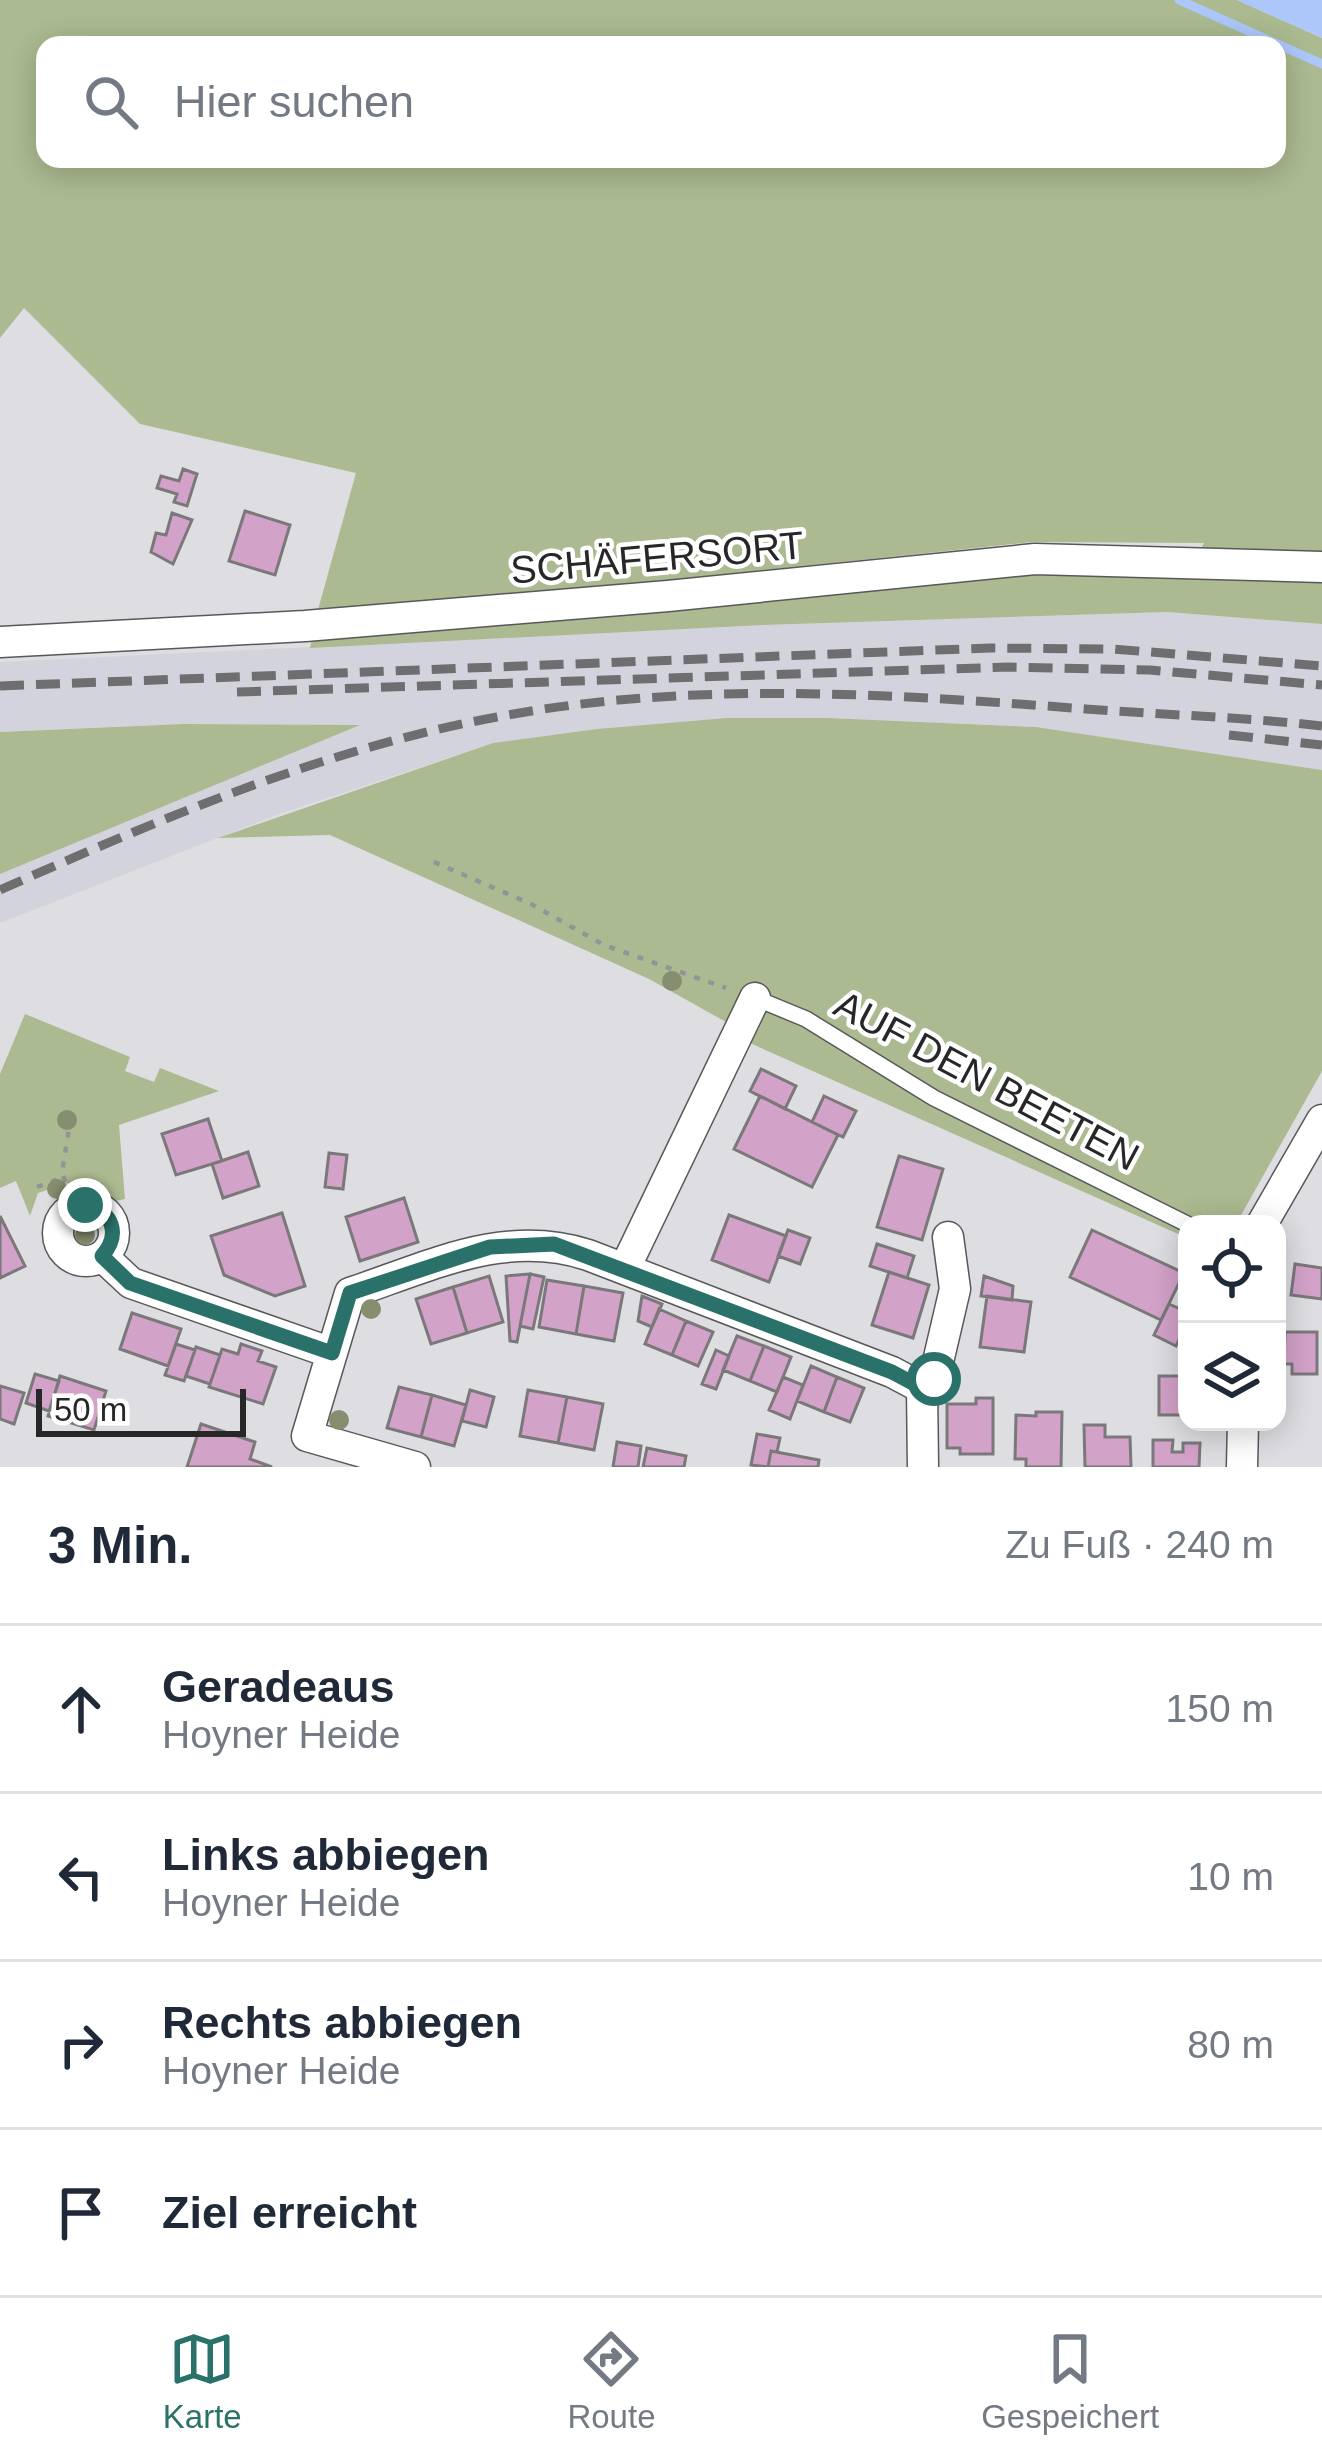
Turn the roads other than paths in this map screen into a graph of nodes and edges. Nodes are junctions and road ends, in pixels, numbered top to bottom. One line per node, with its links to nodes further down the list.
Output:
1 (1322, 567): 2 (street, SCHÄFERSORT)
2 (0, 642)
3 (754, 998): 7 (lane, AUF DEN BEETEN); 9 (street)
4 (1322, 1120): 6 (street)
5 (74, 1208): 10 (street)
6 (1267, 1215)
7 (1178, 1220)
8 (948, 1237): 11 (street)
9 (625, 1268): 10 (street); 11 (street)
10 (332, 1353): 13 (street)
11 (922, 1388): 14 (street)
12 (1243, 1431): 15 (street)
13 (415, 1467)
14 (923, 1467)
15 (1242, 1467)

